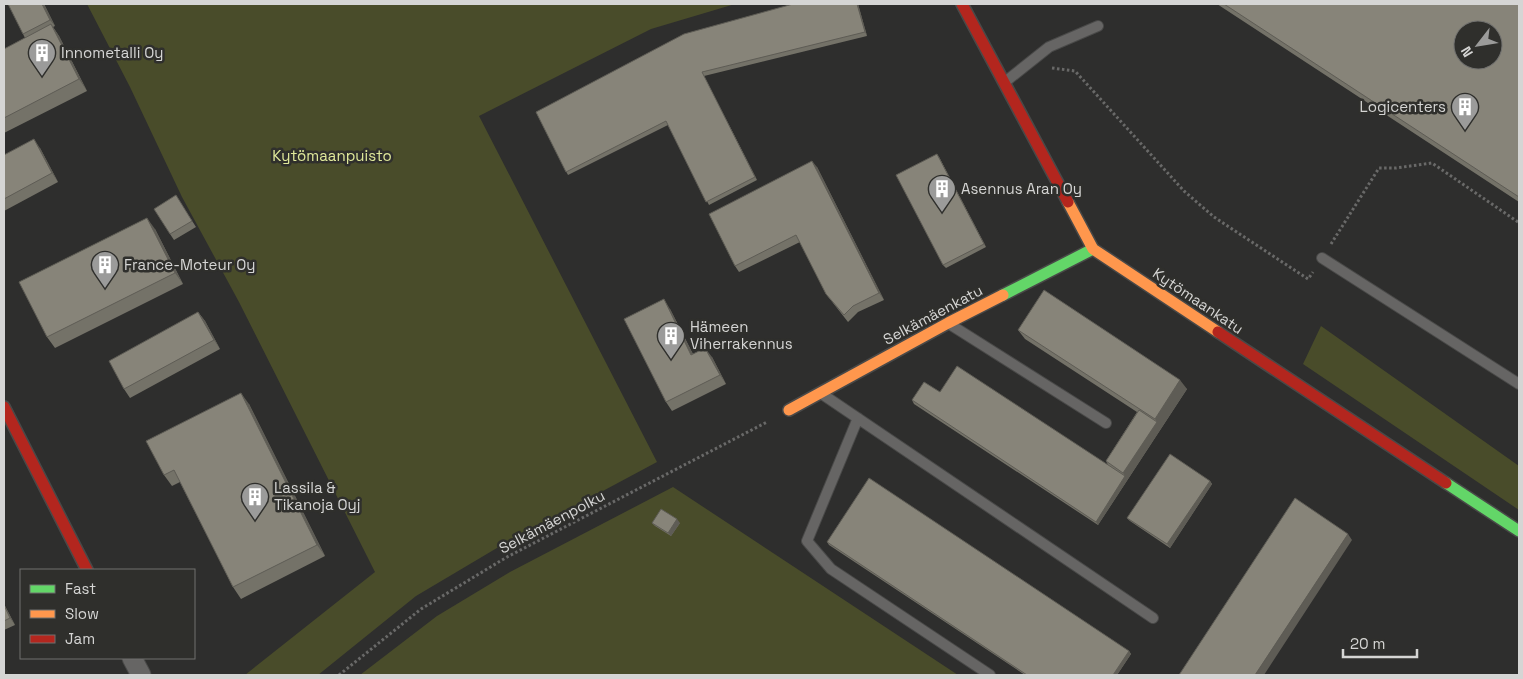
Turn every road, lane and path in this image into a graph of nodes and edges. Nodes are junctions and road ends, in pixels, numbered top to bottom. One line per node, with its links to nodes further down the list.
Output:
1 (962, 4): 4 (street, Kytömaankatu)
2 (1098, 26): 3 (lane)
3 (1026, 65): 4 (lane); 7 (path)
4 (1004, 82): 6 (street, Kytömaankatu)
5 (1518, 222): 7 (path)
6 (1093, 249): 8 (street, Selkämäenkatu); 15 (street, Kytömaankatu)
7 (1322, 258): 9 (lane)
8 (948, 323): 10 (street, Selkämäenkatu); 14 (lane)
9 (1519, 384)
10 (820, 392): 12 (street, Selkämäenkatu); 13 (lane)
11 (4, 407): 16 (street)
12 (788, 410): 20 (path, Selkämäenpolku)
13 (858, 418): 17 (lane); 21 (lane)
14 (1106, 423)
15 (1519, 531)
16 (87, 569)
17 (1152, 618)
18 (133, 659): 19 (street)
19 (141, 675)
20 (339, 675)
21 (990, 675)

